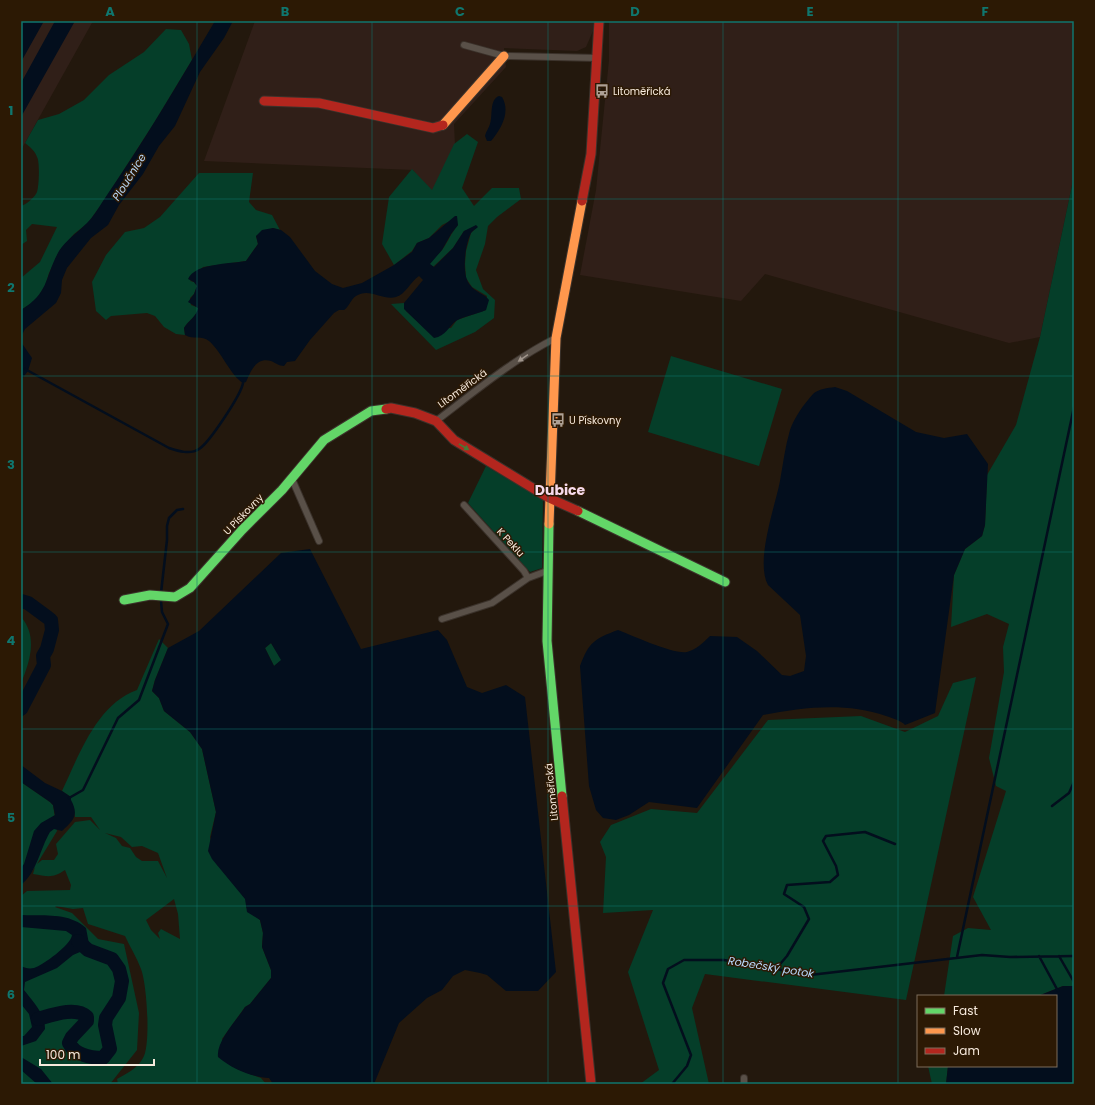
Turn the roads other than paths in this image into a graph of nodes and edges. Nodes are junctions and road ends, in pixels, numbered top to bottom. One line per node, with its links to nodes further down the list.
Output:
1 (599, 21): 4 (street, Litoměřická)
2 (464, 45): 3 (street)
3 (504, 56): 4 (street); 5 (street)
4 (598, 58): 6 (street, Litoměřická)
5 (264, 101)
6 (556, 338): 7 (street, Litoměřická, one-way to 7); 9 (street, Litoměřická)
7 (436, 421): 8 (street, U Pískovny); 9 (street, Litoměřická, one-way to 9)
8 (292, 479): 11 (street); 15 (street, U Pískovny)
9 (548, 498): 12 (street, Litoměřická); 14 (street, Litoměřická)
10 (464, 505): 13 (street, K Peklu)
11 (319, 541)
12 (547, 571): 13 (street); 17 (street, Litoměřická)
13 (528, 578): 16 (street)
14 (724, 582)
15 (124, 600)
16 (442, 620)
17 (591, 1084)

